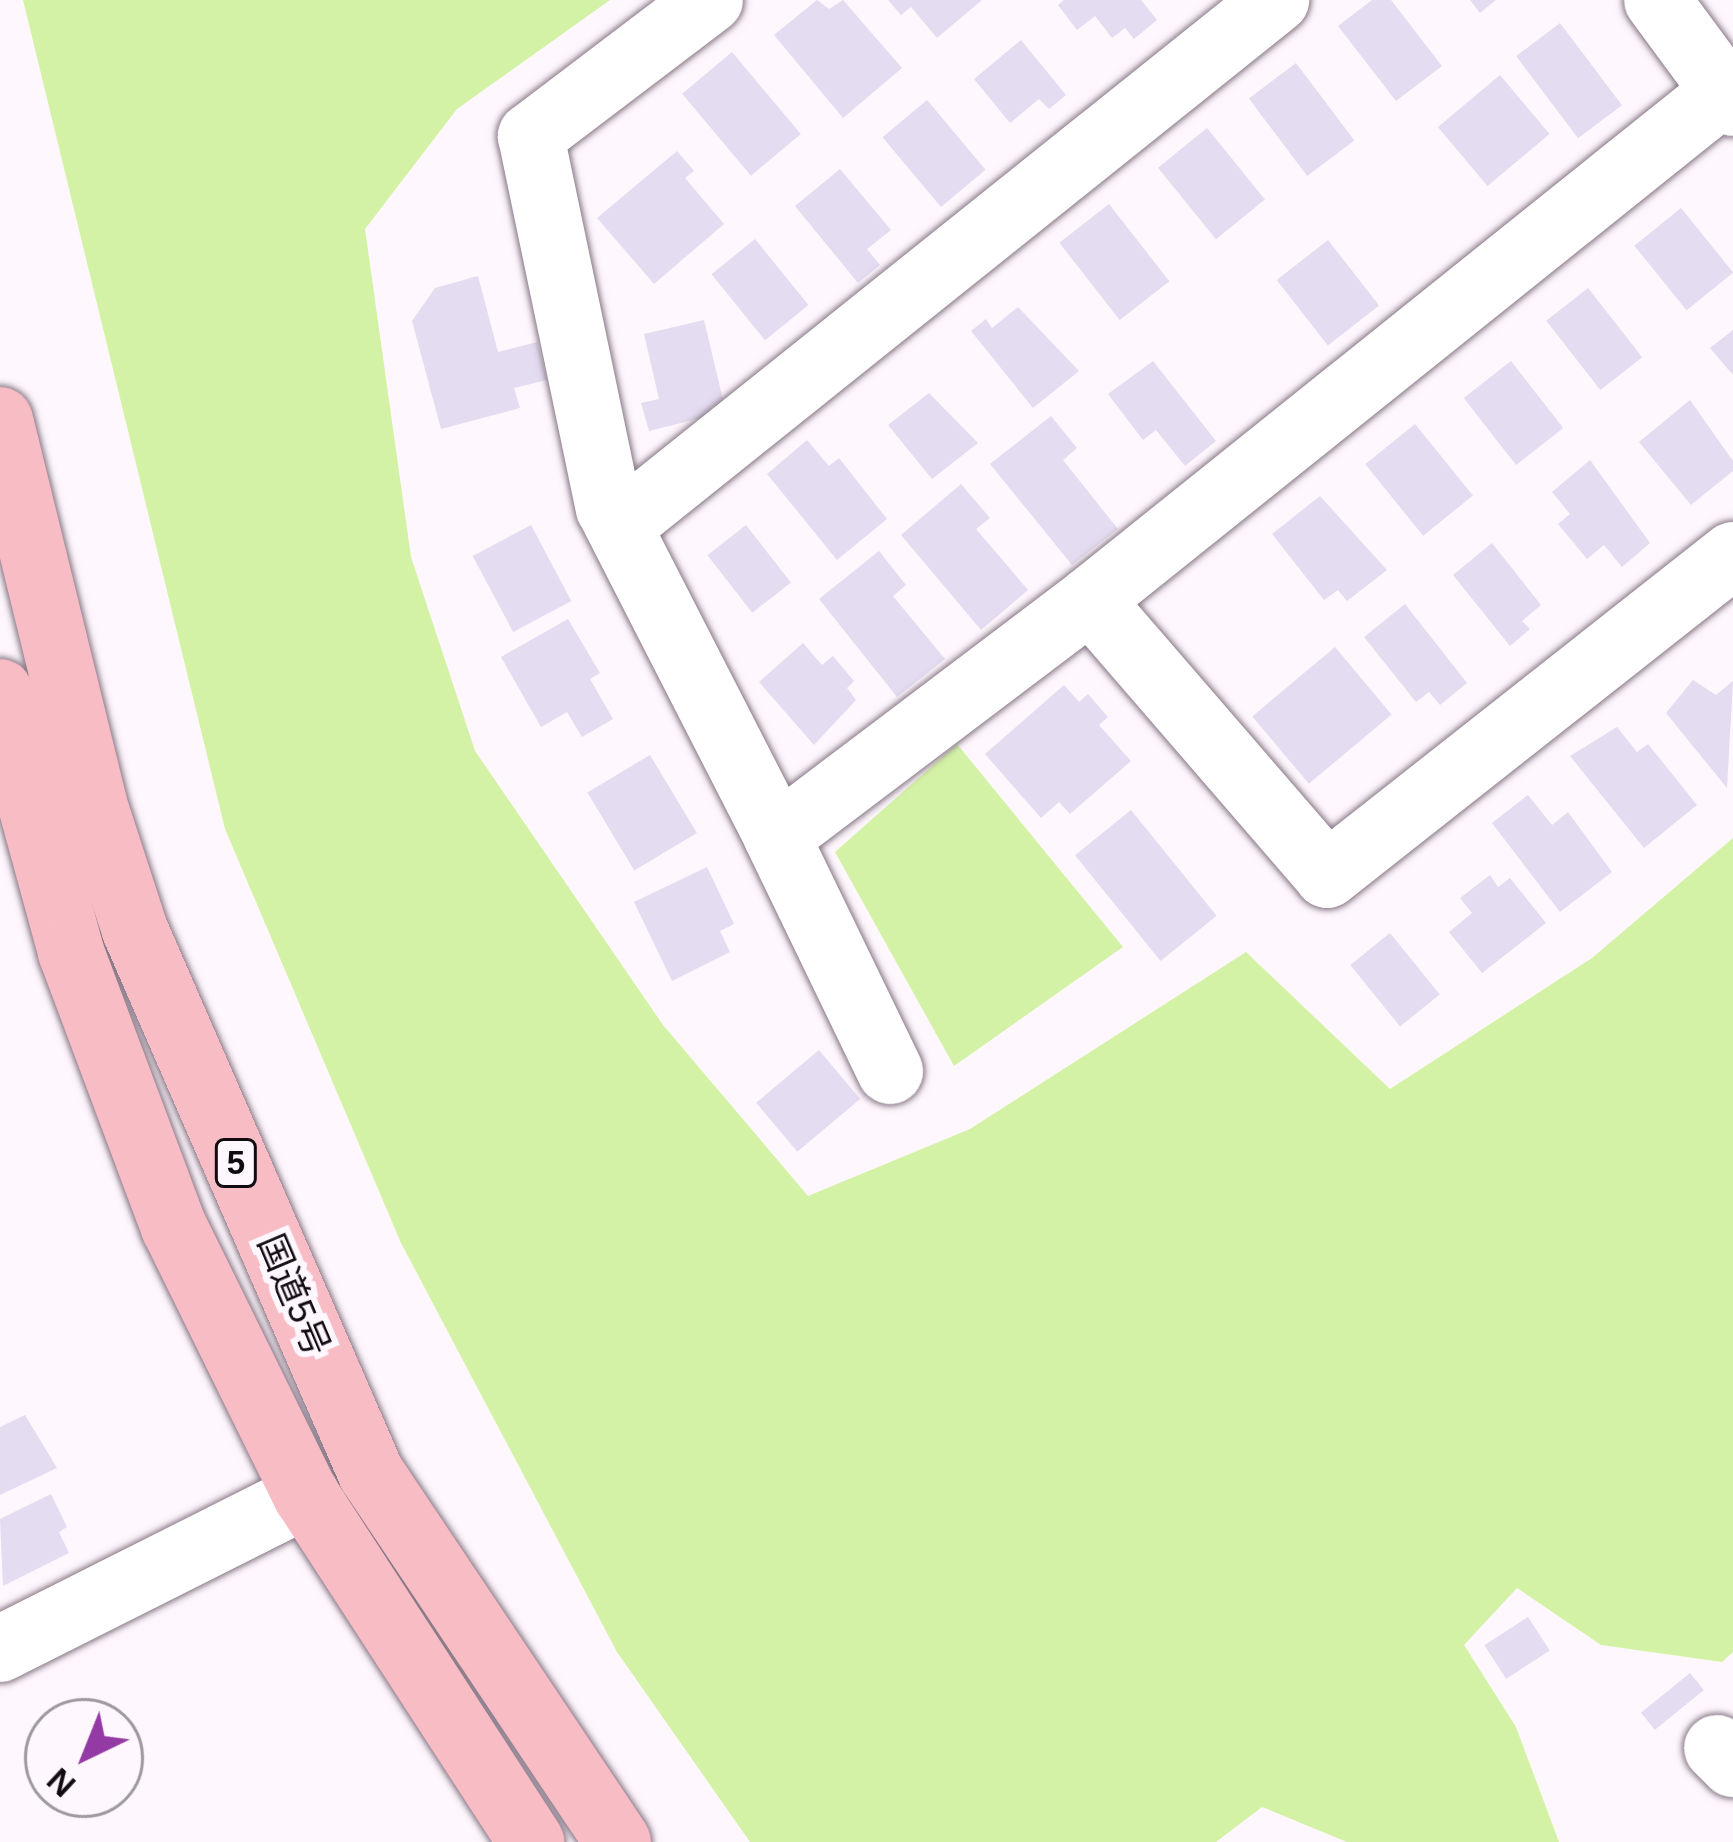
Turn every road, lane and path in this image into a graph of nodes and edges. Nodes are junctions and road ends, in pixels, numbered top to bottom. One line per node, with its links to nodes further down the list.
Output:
1 (710, 0): 6 (street)
2 (1276, 0): 6 (street)
3 (1657, 0): 4 (street)
4 (1729, 97): 8 (street)
5 (0, 420): 15 (highway, 国道5号 / 5)
6 (619, 526): 10 (street)
7 (1733, 555): 8 (street)
8 (1090, 600): 10 (street)
9 (0, 692): 12 (highway, 国道5号 / 5)
10 (778, 837): 11 (street)
11 (890, 1071)
12 (306, 1495): 13 (street); 14 (highway, 国道5号 / 5)
13 (0, 1649)
14 (531, 1842)
15 (618, 1842)

